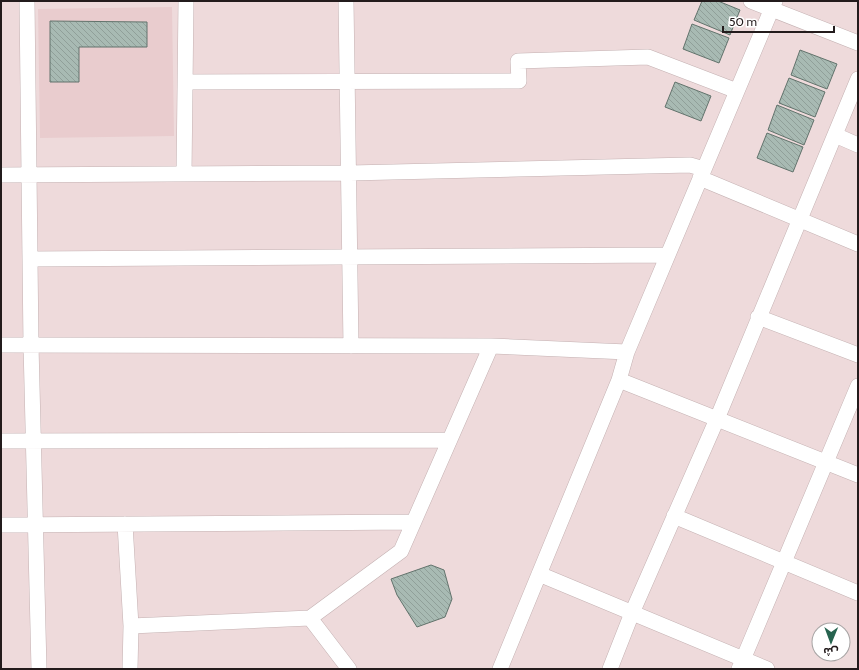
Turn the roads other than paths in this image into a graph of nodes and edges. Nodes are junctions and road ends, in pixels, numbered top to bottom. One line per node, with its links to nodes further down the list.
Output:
1 (27, 1): 17 (street)
2 (186, 1): 9 (street)
3 (346, 1): 8 (street)
4 (751, 1): 5 (street)
5 (774, 5): 6 (street); 10 (street)
6 (858, 43)
7 (858, 79): 11 (street)
8 (347, 81): 9 (street); 10 (street); 13 (street)
9 (185, 82): 14 (street)
10 (737, 91): 15 (street)
11 (835, 135): 12 (street); 18 (street)
12 (858, 144)
13 (350, 173): 14 (street); 15 (street); 21 (street)
14 (184, 174): 17 (street)
15 (702, 174): 18 (street); 20 (street)
16 (1, 175): 17 (street)
17 (30, 175): 22 (street)
18 (798, 219): 19 (street); 23 (street)
19 (858, 244)
20 (667, 255): 21 (street); 28 (street)
21 (350, 256): 22 (street); 26 (street)
22 (31, 259): 24 (street)
23 (758, 317): 29 (street); 32 (street)
24 (31, 345): 25 (street); 26 (street); 35 (street)
25 (1, 346)
26 (351, 346): 27 (street)
27 (491, 346): 28 (street); 33 (street)
28 (627, 352): 30 (street)
29 (858, 355)
30 (619, 380): 32 (street); 44 (street)
31 (858, 386): 36 (street)
32 (717, 419): 36 (street); 38 (street)
33 (449, 440): 35 (street); 39 (street)
34 (1, 441): 35 (street)
35 (33, 441): 42 (street)
36 (827, 463): 37 (street); 43 (street)
37 (858, 476)
38 (674, 516): 43 (street); 46 (street)
39 (413, 522): 40 (street); 47 (street)
40 (125, 524): 42 (street); 48 (street)
41 (1, 525): 42 (street)
42 (35, 525): 50 (street)
43 (785, 562): 45 (street); 49 (street)
44 (539, 574): 46 (street); 53 (street)
45 (858, 593)
46 (632, 613): 49 (street); 54 (street)
47 (310, 618): 48 (street); 52 (street)
48 (131, 626): 51 (street)
49 (741, 664): 55 (street)
50 (38, 669)
51 (130, 669)
52 (349, 669)
53 (500, 669)
54 (610, 669)
55 (767, 669)

